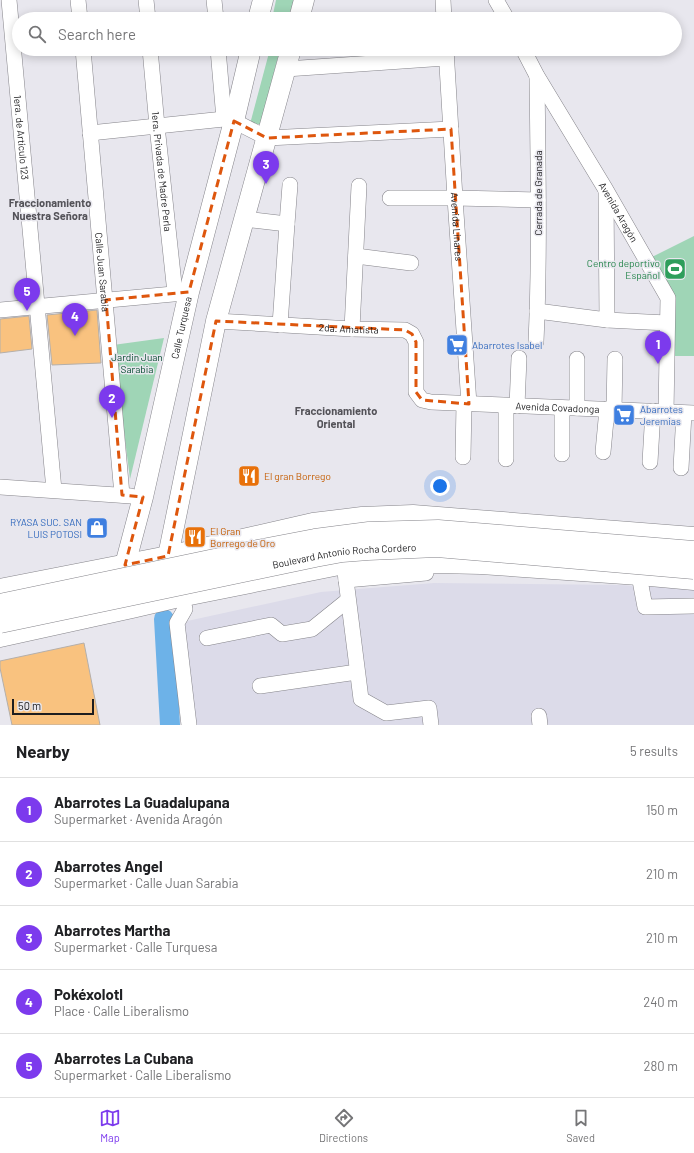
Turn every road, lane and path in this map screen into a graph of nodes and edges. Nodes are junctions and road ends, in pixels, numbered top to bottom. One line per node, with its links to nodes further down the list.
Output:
1 (8, 0): 16 (street, 1era. de Artículo 123)
2 (78, 0): 9 (street)
3 (146, 0): 10 (street)
4 (214, 0): 11 (street)
5 (264, 0): 12 (main road)
6 (304, 0): 13 (main road)
7 (443, 0): 14 (street)
8 (496, 0): 15 (street)
9 (79, 12)
10 (147, 12)
11 (215, 12)
12 (260, 12)
13 (301, 12)
14 (444, 12)
15 (503, 12)
16 (10, 37): 44 (street, 1era. de Artículo 123)
17 (84, 56): 30 (street, Calle Juan Sarabia)
18 (151, 56): 28 (street, 1era. Privada de Madre Perla)
19 (219, 56): 27 (street)
20 (249, 56): 27 (main road, Calle Turquesa)
21 (289, 56): 25 (main road)
22 (414, 56): 25 (street)
23 (446, 56): 29 (street, Avenida Linares)
24 (527, 56): 26 (street, Avenida Aragón)
25 (286, 68): 31 (main road)
26 (537, 76): 34 (street, Avenida Aragón); 37 (street, Cerrada de Granada)
27 (229, 120): 28 (street); 31 (street); 42 (main road, Calle Turquesa)
28 (157, 126): 30 (street); 42 (street, 1era. Privada de Madre Perla)
29 (450, 129): 31 (street); 36 (street, Avenida Linares)
30 (90, 133): 43 (street, Calle Juan Sarabia)
31 (267, 138): 38 (main road)
32 (290, 185): 39 (street)
33 (359, 186): 40 (street)
34 (606, 190): 47 (street); 49 (street, Avenida Aragón)
35 (390, 198): 36 (street)
36 (454, 198): 37 (street); 57 (street, Avenida Linares)
37 (538, 200): 46 (street, Cerrada de Granada)
38 (244, 219): 39 (street); 48 (main road)
39 (286, 224): 50 (street)
40 (356, 256): 41 (street); 51 (street)
41 (411, 263)
42 (182, 293): 43 (street); 72 (main road, Calle Turquesa)
43 (106, 300): 44 (street); 71 (street, Calle Juan Sarabia)
44 (37, 306): 45 (street); 70 (street, 1era. de Artículo 123)
45 (0, 310)
46 (537, 311): 47 (street); 52 (street, Cerrada de Granada)
47 (607, 320): 49 (street)
48 (216, 321): 50 (street, 2da. Amatista); 76 (main road)
49 (667, 323): 61 (street, Avenida Aragón)
50 (280, 325): 51 (street, 2da. Amatista)
51 (352, 329): 56 (street, 2da. Amatista)
52 (536, 342)
53 (519, 358): 58 (street)
54 (577, 359): 59 (street)
55 (616, 359): 60 (street)
56 (422, 400): 57 (street, Avenida Covadonga)
57 (467, 404): 58 (street, Avenida Covadonga); 65 (street, Avenida Linares)
58 (512, 406): 59 (street, Avenida Covadonga); 66 (street)
59 (570, 408): 60 (street, Avenida Covadonga); 64 (street)
60 (610, 410): 61 (street, Avenida Covadonga); 63 (street)
61 (659, 412): 62 (street, Avenida Covadonga); 67 (street, Avenida Aragón)
62 (691, 412): 68 (street)
63 (604, 452)
64 (562, 454)
65 (463, 457)
66 (506, 459)
67 (650, 462)
68 (681, 468)
69 (0, 487): 70 (street)
70 (54, 490): 71 (street)
71 (122, 495): 72 (street)
72 (143, 497): 77 (main road, Calle Turquesa)
73 (694, 537): 74 (main road)
74 (213, 546): 76 (main road); 85 (main road)
75 (694, 552): 88 (highway, Boulevard Antonio Rocha Cordero, bridge)
76 (168, 556): 77 (main road); 86 (main road)
77 (124, 565): 81 (main road); 90 (main road, Calle Turquesa)
78 (694, 568): 92 (highway, Boulevard Antonio Rocha Cordero, bridge)
79 (345, 571): 80 (street); 82 (main road, Boulevard Antonio Rocha Cordero); 85 (main road, Boulevard Antonio Rocha Cordero); 86 (street); 87 (street)
80 (426, 573)
81 (73, 574): 84 (main road); 91 (main road)
82 (639, 575): 83 (main road, Boulevard Antonio Rocha Cordero); 89 (street)
83 (694, 580)
84 (0, 589)
85 (222, 589): 86 (main road, Boulevard Antonio Rocha Cordero)
86 (180, 599): 90 (main road, Boulevard Antonio Rocha Cordero); 97 (street)
87 (348, 600): 94 (street); 95 (street)
88 (0, 605)
89 (694, 606)
90 (132, 608): 91 (main road, Boulevard Antonio Rocha Cordero)
91 (83, 619): 93 (main road, Boulevard Antonio Rocha Cordero)
92 (0, 622)
93 (0, 637)
94 (207, 638)
95 (358, 672): 96 (street); 98 (street)
96 (260, 686)
97 (190, 725)
98 (431, 725)

